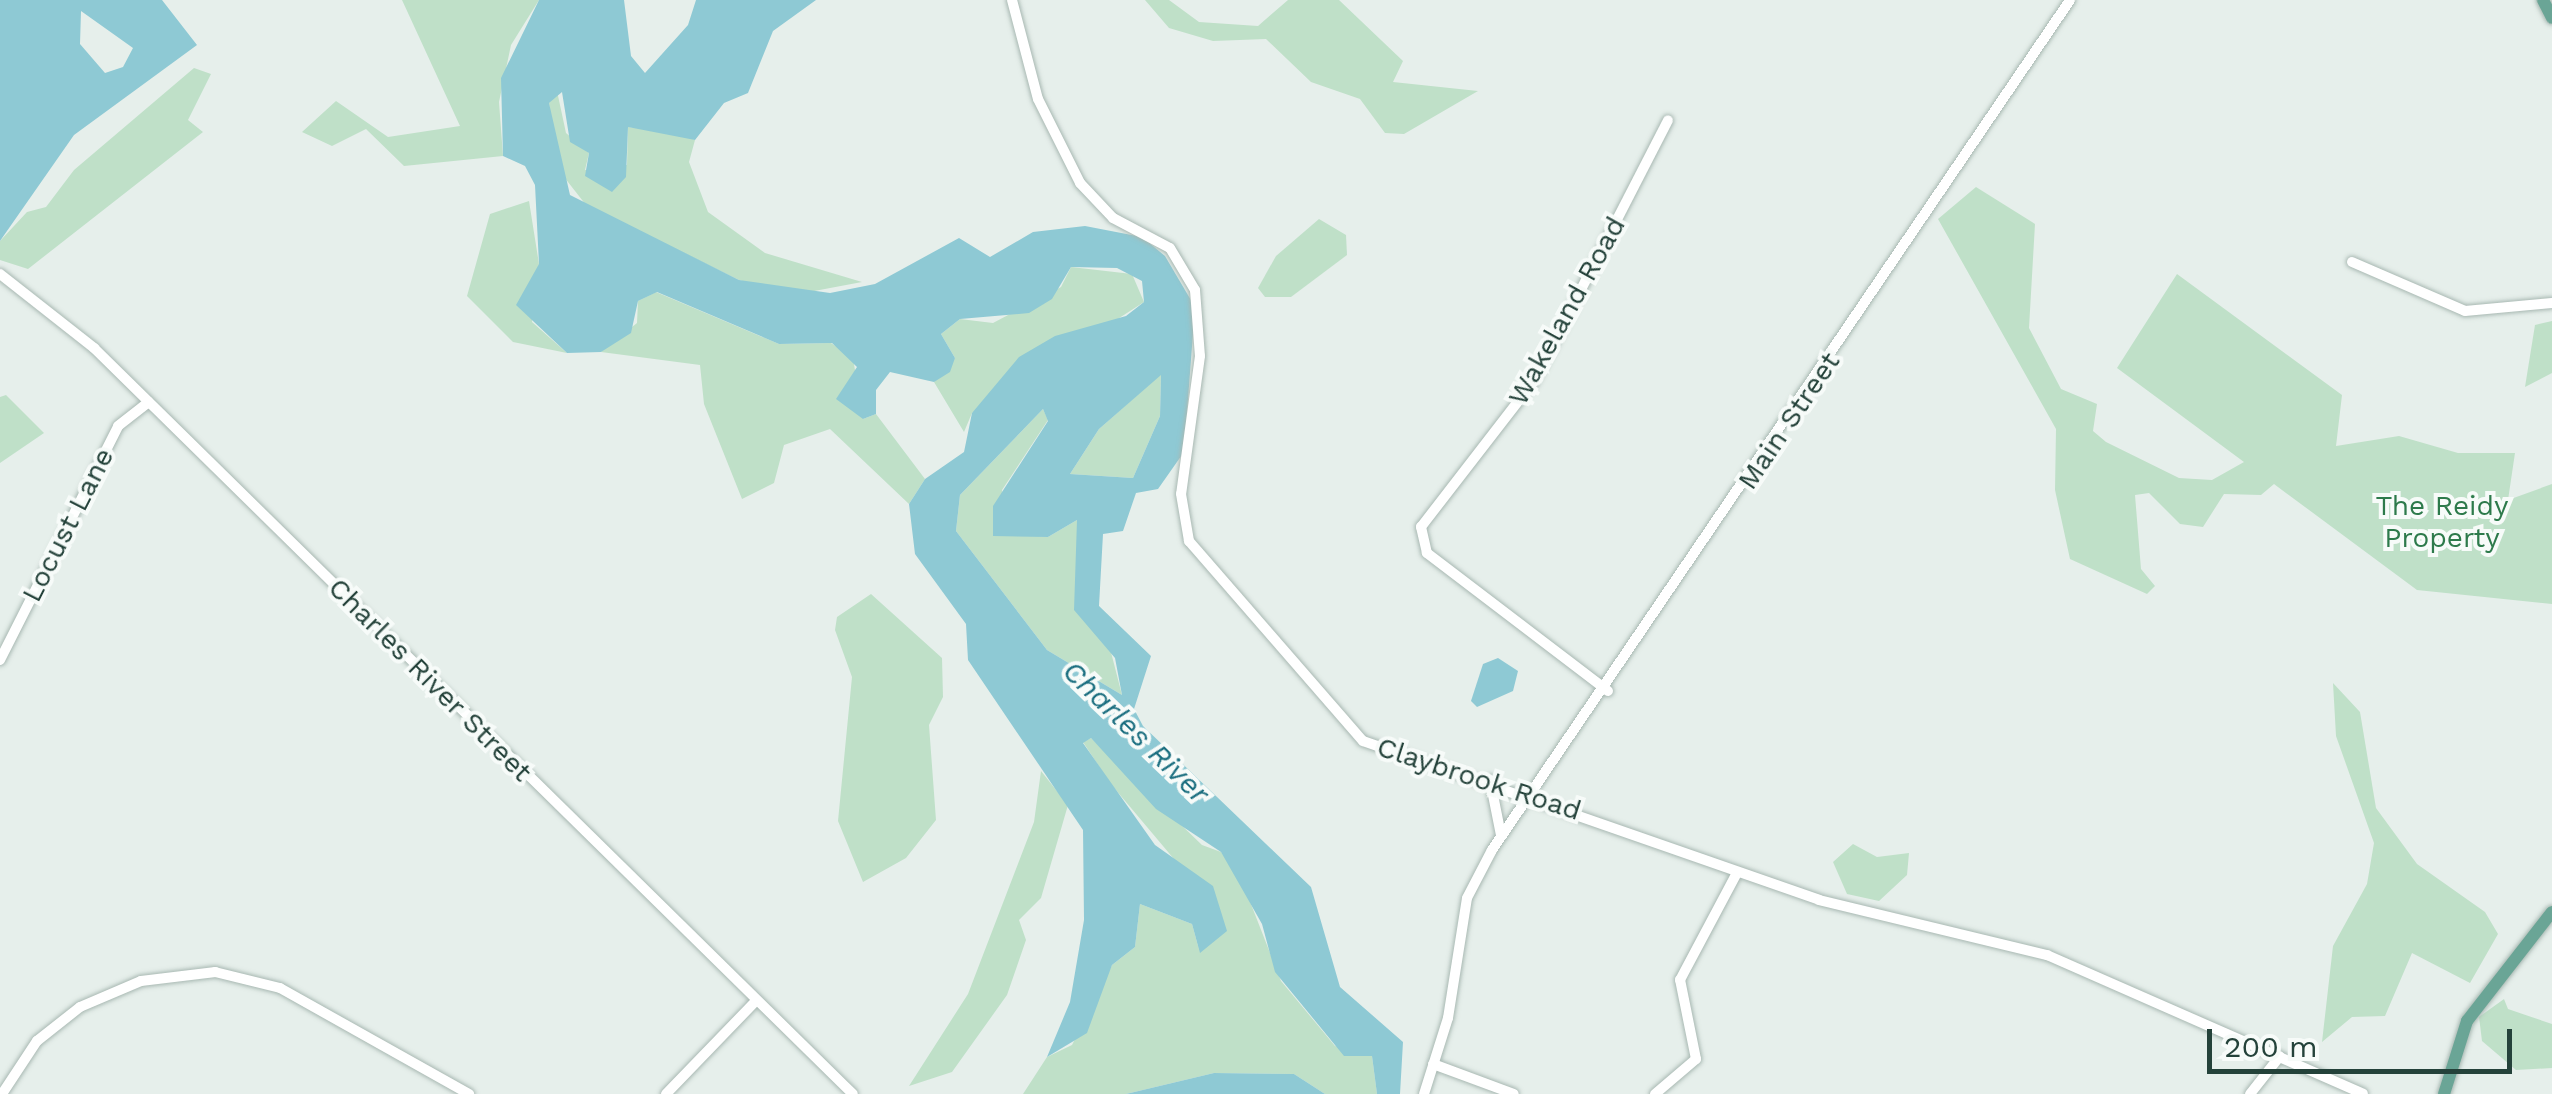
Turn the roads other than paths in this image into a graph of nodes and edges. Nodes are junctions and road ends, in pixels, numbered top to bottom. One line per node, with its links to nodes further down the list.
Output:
1 (1012, 0): 12 (street, Claybrook Road)
2 (2070, 0): 11 (street, Main Street)
3 (2543, 0): 4 (main road)
4 (2552, 18)
5 (1668, 120): 11 (street, Wakeland Road)
6 (2352, 262): 8 (street)
7 (0, 274): 9 (street, Charles River Street)
8 (2552, 303)
9 (149, 402): 10 (street, Locust Lane); 17 (street, Charles River Street)
10 (0, 660)
11 (1608, 691): 13 (street, Main Street)
12 (1490, 780): 13 (street, Claybrook Road); 14 (street)
13 (1535, 795): 14 (street, Main Street); 15 (street, Claybrook Road)
14 (1501, 836): 19 (street, Main Street)
15 (1737, 872): 18 (street, Claybrook Road); 26 (street)
16 (2552, 912): 29 (main road)
17 (754, 1002): 22 (street); 23 (street, Charles River Street)
18 (2280, 1056): 27 (street); 28 (street, Claybrook Road)
19 (1433, 1064): 24 (street, Main Street); 25 (street)
20 (2, 1094): 21 (street)
21 (468, 1094)
22 (666, 1094)
23 (853, 1094)
24 (1424, 1094)
25 (1514, 1094)
26 (1655, 1094)
27 (2250, 1094)
28 (2363, 1094)
29 (2444, 1094)

